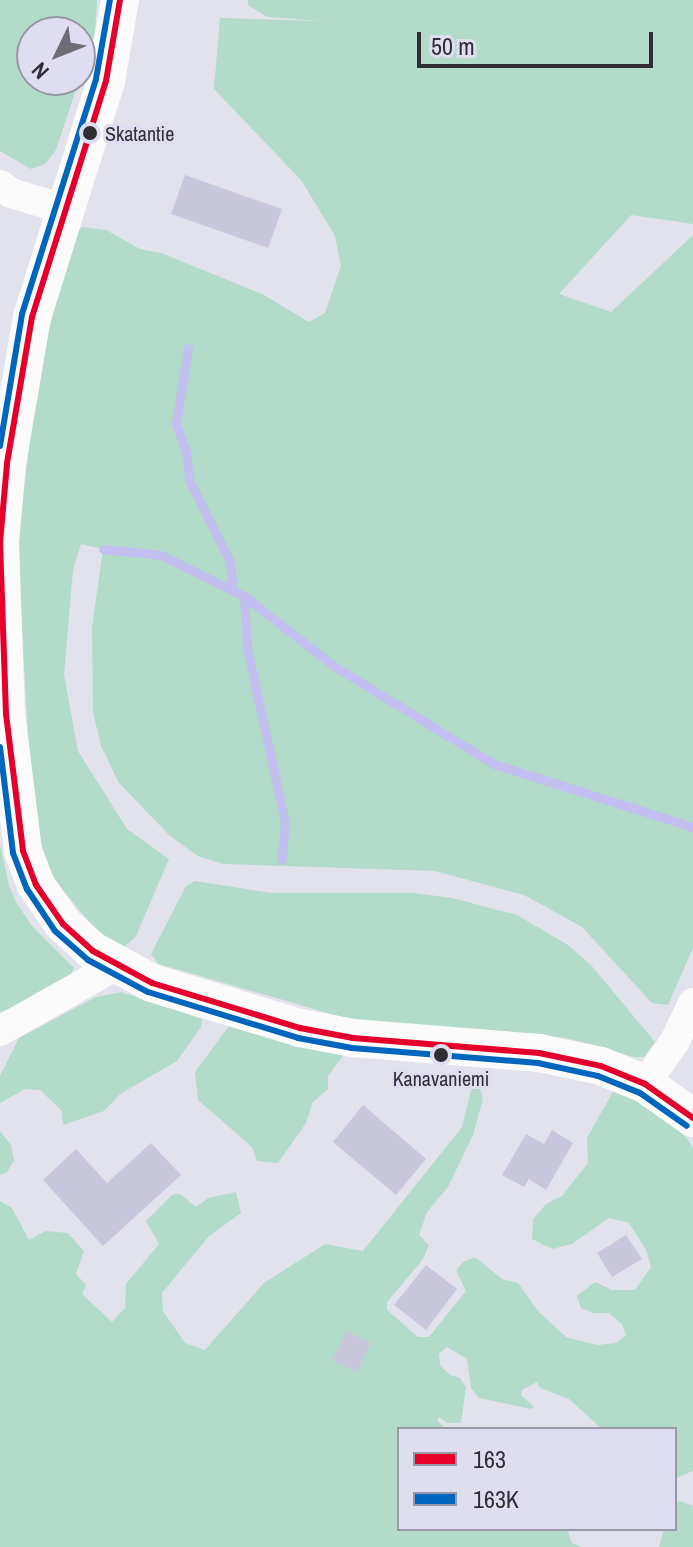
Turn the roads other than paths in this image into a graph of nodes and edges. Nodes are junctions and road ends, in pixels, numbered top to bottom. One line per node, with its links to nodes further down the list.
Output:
1 (120, 0): 3 (street)
2 (0, 185): 3 (street)
3 (64, 209): 4 (street)
4 (115, 966): 6 (street); 7 (street)
5 (693, 1003): 7 (street)
6 (0, 1031)
7 (645, 1084): 8 (street)
8 (693, 1118)

